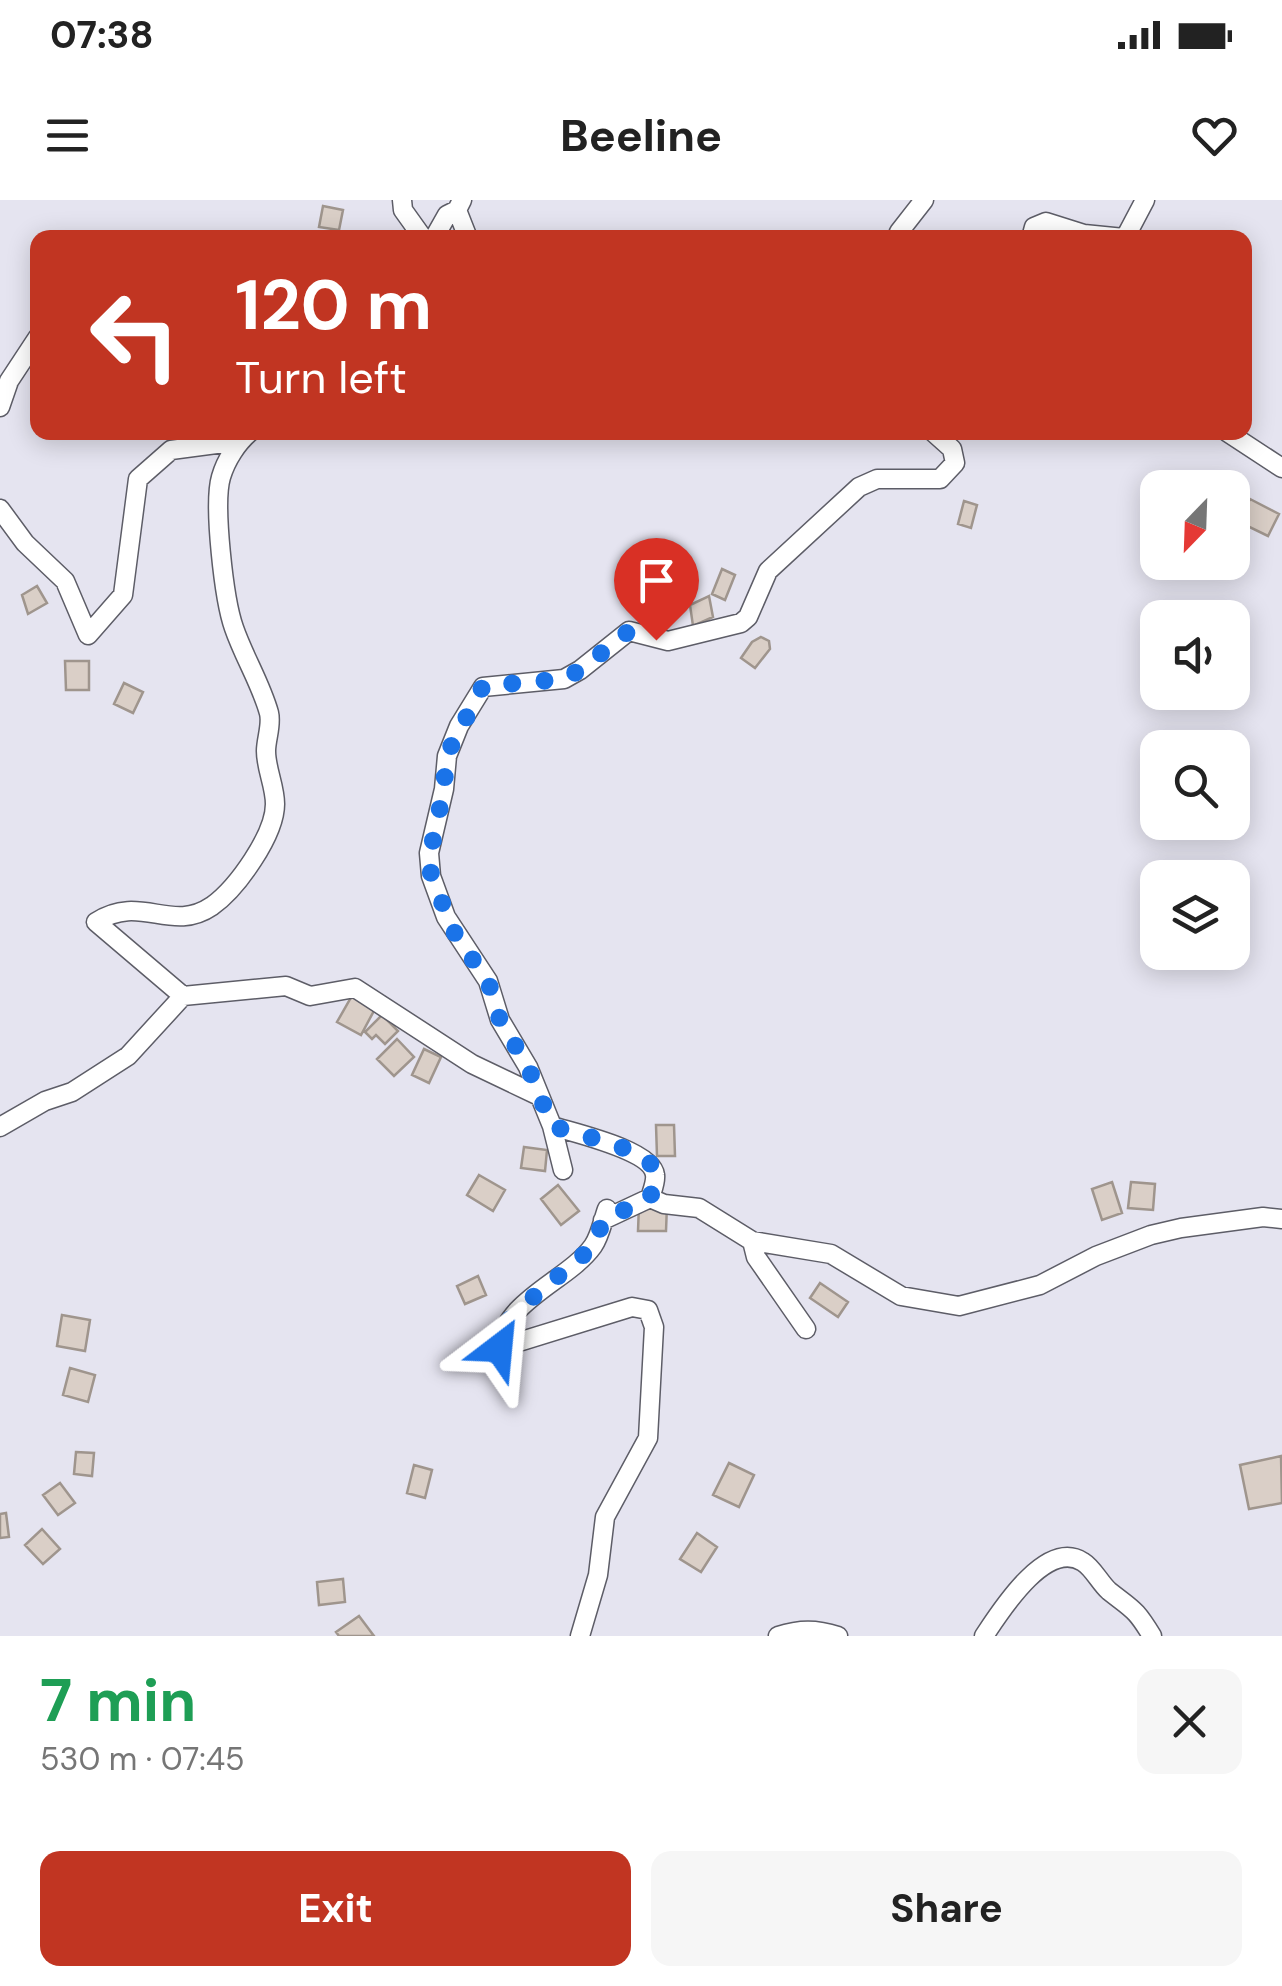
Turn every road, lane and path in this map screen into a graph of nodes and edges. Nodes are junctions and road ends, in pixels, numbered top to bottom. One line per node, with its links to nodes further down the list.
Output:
1 (402, 200): 5 (street)
2 (924, 200): 8 (street)
3 (1145, 200): 11 (street)
4 (459, 205): 6 (street); 7 (street)
5 (418, 230)
6 (438, 230)
7 (466, 230)
8 (901, 230)
9 (1033, 230): 10 (street)
10 (1071, 230)
11 (1128, 230)
12 (30, 349): 13 (street)
13 (0, 407)
14 (227, 440): 19 (street)
15 (242, 440): 20 (street)
16 (942, 440): 21 (street)
17 (1239, 440): 18 (street)
18 (1282, 468)
19 (0, 508)
20 (182, 996): 21 (street); 23 (street)
21 (539, 1096): 22 (street)
22 (552, 1126): 24 (street); 25 (street)
23 (0, 1127)
24 (563, 1170)
25 (650, 1198): 27 (street); 29 (street)
26 (1282, 1219): 27 (street)
27 (752, 1241): 28 (street)
28 (806, 1329)
29 (580, 1636)
30 (778, 1636): 31 (street)
31 (838, 1636)
32 (984, 1636): 33 (street)
33 (1152, 1636)

